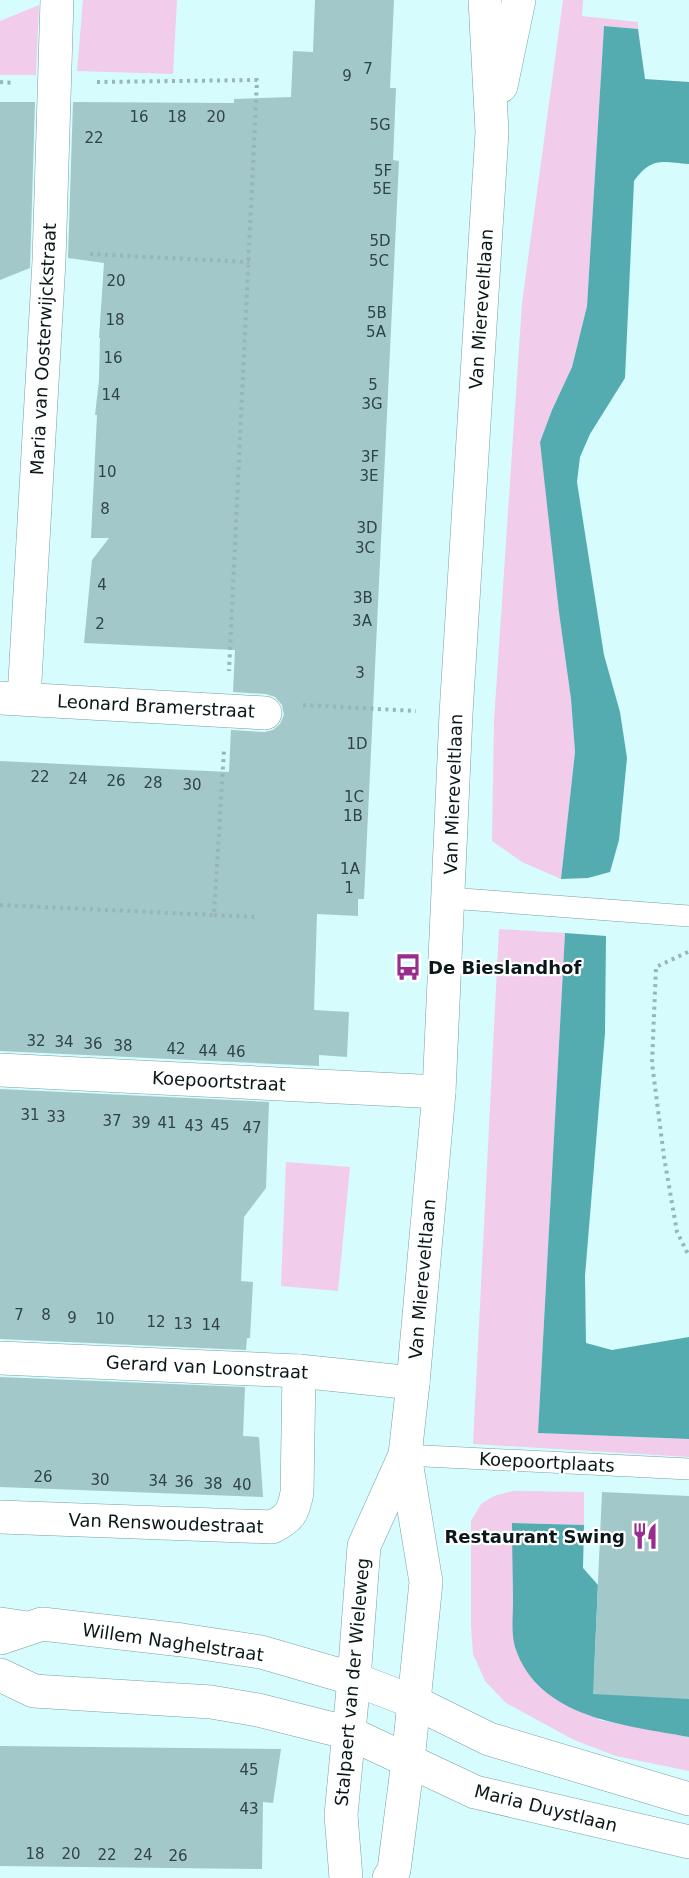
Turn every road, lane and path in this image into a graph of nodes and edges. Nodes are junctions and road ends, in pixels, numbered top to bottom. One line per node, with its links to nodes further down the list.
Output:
1 (57, 0): 5 (street, Maria van Oosterwijckstraat)
2 (485, 0): 6 (street, Van Miereveltlaan)
3 (519, 0): 6 (street, Van Miereveltlaan)
4 (0, 82): 5 (path)
5 (54, 83): 7 (street, Maria van Oosterwijckstraat); 8 (path)
6 (492, 132): 12 (street, Van Miereveltlaan)
7 (49, 252): 8 (path); 9 (street, Maria van Oosterwijckstraat)
8 (249, 262): 10 (path)
9 (12, 698): 10 (street, Leonard Bramerstraat)
10 (227, 711): 11 (street, Leonard Bramerstraat); 15 (path)
11 (265, 713): 12 (path, Leonard Bramerstraat)
12 (456, 714): 13 (street, Van Miereveltlaan)
13 (449, 898): 16 (lane); 20 (street, Van Miereveltlaan)
14 (0, 905): 15 (path)
15 (214, 915): 17 (path)
16 (689, 916)
17 (256, 917)
18 (689, 952): 21 (path)
19 (0, 1070): 20 (street, Koepoortstraat)
20 (439, 1092): 24 (street, Van Miereveltlaan)
21 (689, 1256)
22 (0, 1358): 23 (street, Gerard van Loonstraat)
23 (299, 1371): 24 (street, Gerard van Loonstraat); 27 (street, Van Renswoudestraat)
24 (413, 1383): 25 (street, Van Miereveltlaan)
25 (405, 1455): 26 (lane, Koepoortplaats); 32 (street, Stalpaert van der Wieleweg); 35 (street)
26 (689, 1469)
27 (0, 1517)
28 (0, 1618): 29 (lane)
29 (42, 1624): 30 (street, Willem Naghelstraat); 32 (street, Willem Naghelstraat)
30 (0, 1638)
31 (0, 1675): 33 (street)
32 (354, 1679): 35 (street, Willem Naghelstraat); 36 (street, Stalpaert van der Wieleweg)
33 (34, 1691): 34 (lane); 36 (street)
34 (0, 1692)
35 (414, 1702): 37 (street); 38 (street)
36 (348, 1733): 37 (street); 40 (street, Stalpaert van der Wieleweg)
37 (408, 1761): 39 (street, Maria Duystlaan); 41 (street)
38 (689, 1799)
39 (689, 1842)
40 (346, 1878)
41 (388, 1878)

